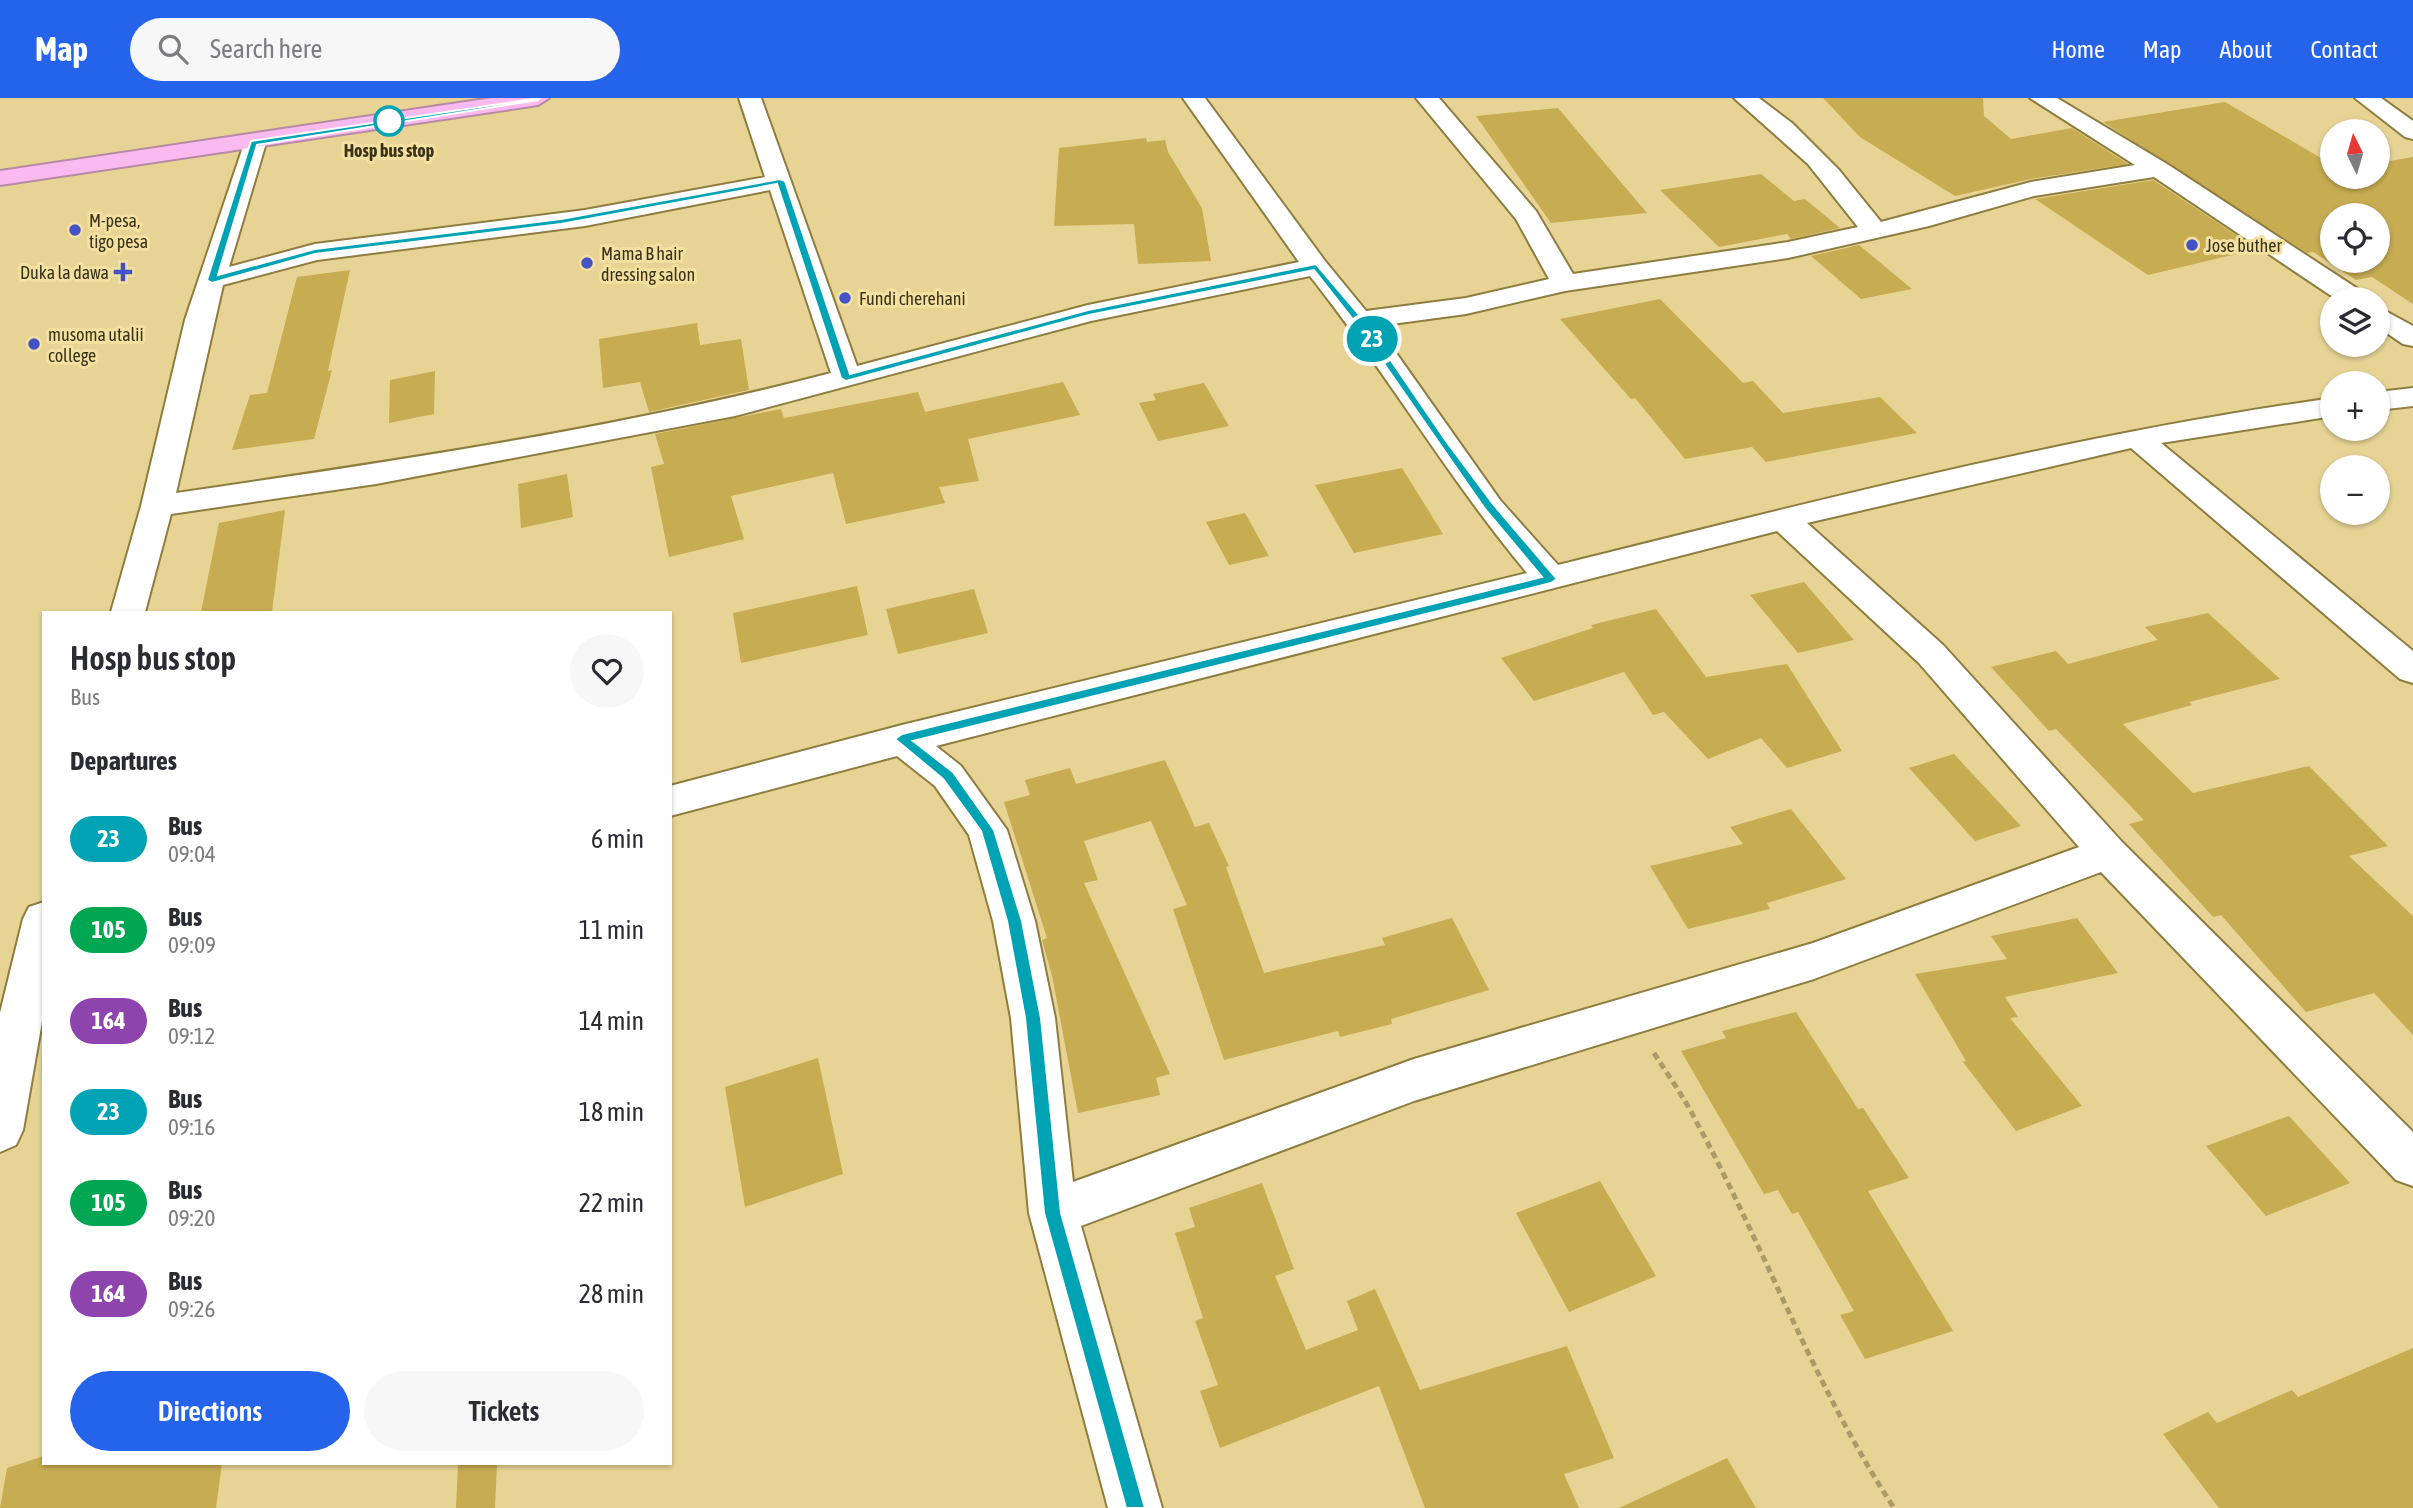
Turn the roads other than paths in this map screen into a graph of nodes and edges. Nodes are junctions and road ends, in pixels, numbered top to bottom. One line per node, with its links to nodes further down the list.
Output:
1 (538, 98): 9 (highway)
2 (750, 98): 12 (street)
3 (1194, 98): 14 (street)
4 (1427, 98): 16 (street)
5 (1745, 98): 13 (street)
6 (2041, 98): 10 (street)
7 (2366, 98): 8 (street)
8 (2413, 131)
9 (254, 143): 11 (highway); 15 (street)
10 (2158, 169): 13 (street); 17 (street)
11 (0, 178)
12 (780, 181): 15 (street); 21 (street)
13 (1875, 232): 16 (street)
14 (1316, 267): 18 (street); 21 (street)
15 (212, 280): 26 (street)
16 (1565, 283): 18 (street)
17 (2336, 287)
18 (1359, 320): 28 (street)
19 (2390, 323): 20 (street)
20 (2413, 338)
21 (846, 378): 26 (street)
22 (2413, 397): 23 (street)
23 (2390, 400)
24 (2320, 409): 25 (street)
25 (2138, 439): 27 (street); 30 (street)
26 (157, 506): 29 (street)
27 (1783, 519): 28 (street); 33 (street)
28 (1551, 579): 31 (street)
29 (128, 611)
30 (2413, 670)
31 (902, 739): 32 (street); 38 (street)
32 (672, 800)
33 (2108, 853): 37 (street); 38 (street)
34 (42, 932): 35 (street)
35 (36, 971): 36 (street)
36 (0, 1130)
37 (2413, 1164)
38 (1053, 1213): 39 (street)
39 (1135, 1508)

